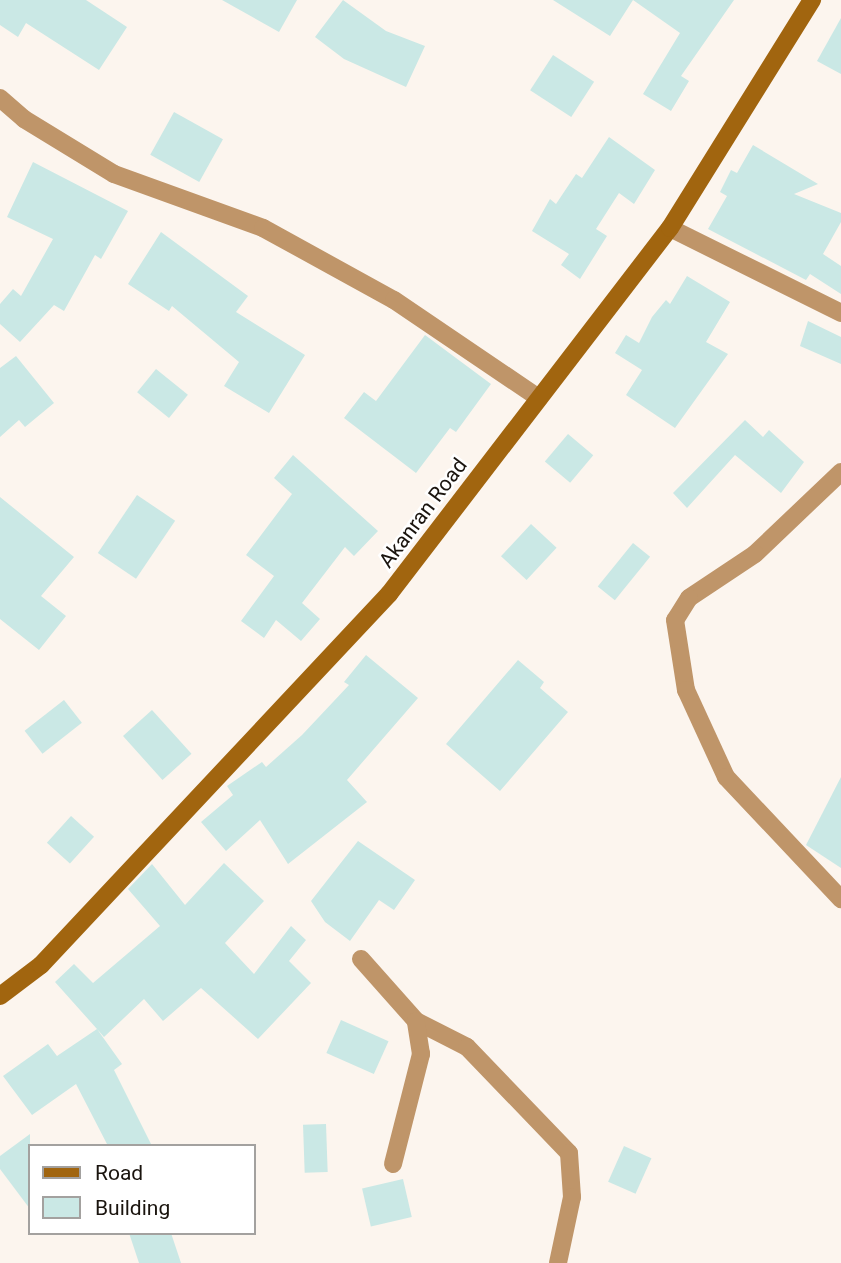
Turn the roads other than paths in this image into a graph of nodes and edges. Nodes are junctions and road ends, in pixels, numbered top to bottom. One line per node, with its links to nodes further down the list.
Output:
1 (812, 0): 3 (main road, Akanran Road)
2 (0, 98): 5 (street)
3 (670, 228): 4 (street); 5 (main road, Akanran Road)
4 (841, 313)
5 (539, 398): 9 (main road, Akanran Road)
6 (841, 472): 7 (street)
7 (841, 899)
8 (361, 959): 10 (street)
9 (0, 996)
10 (416, 1021): 11 (street); 12 (street)
11 (393, 1164)
12 (558, 1263)

